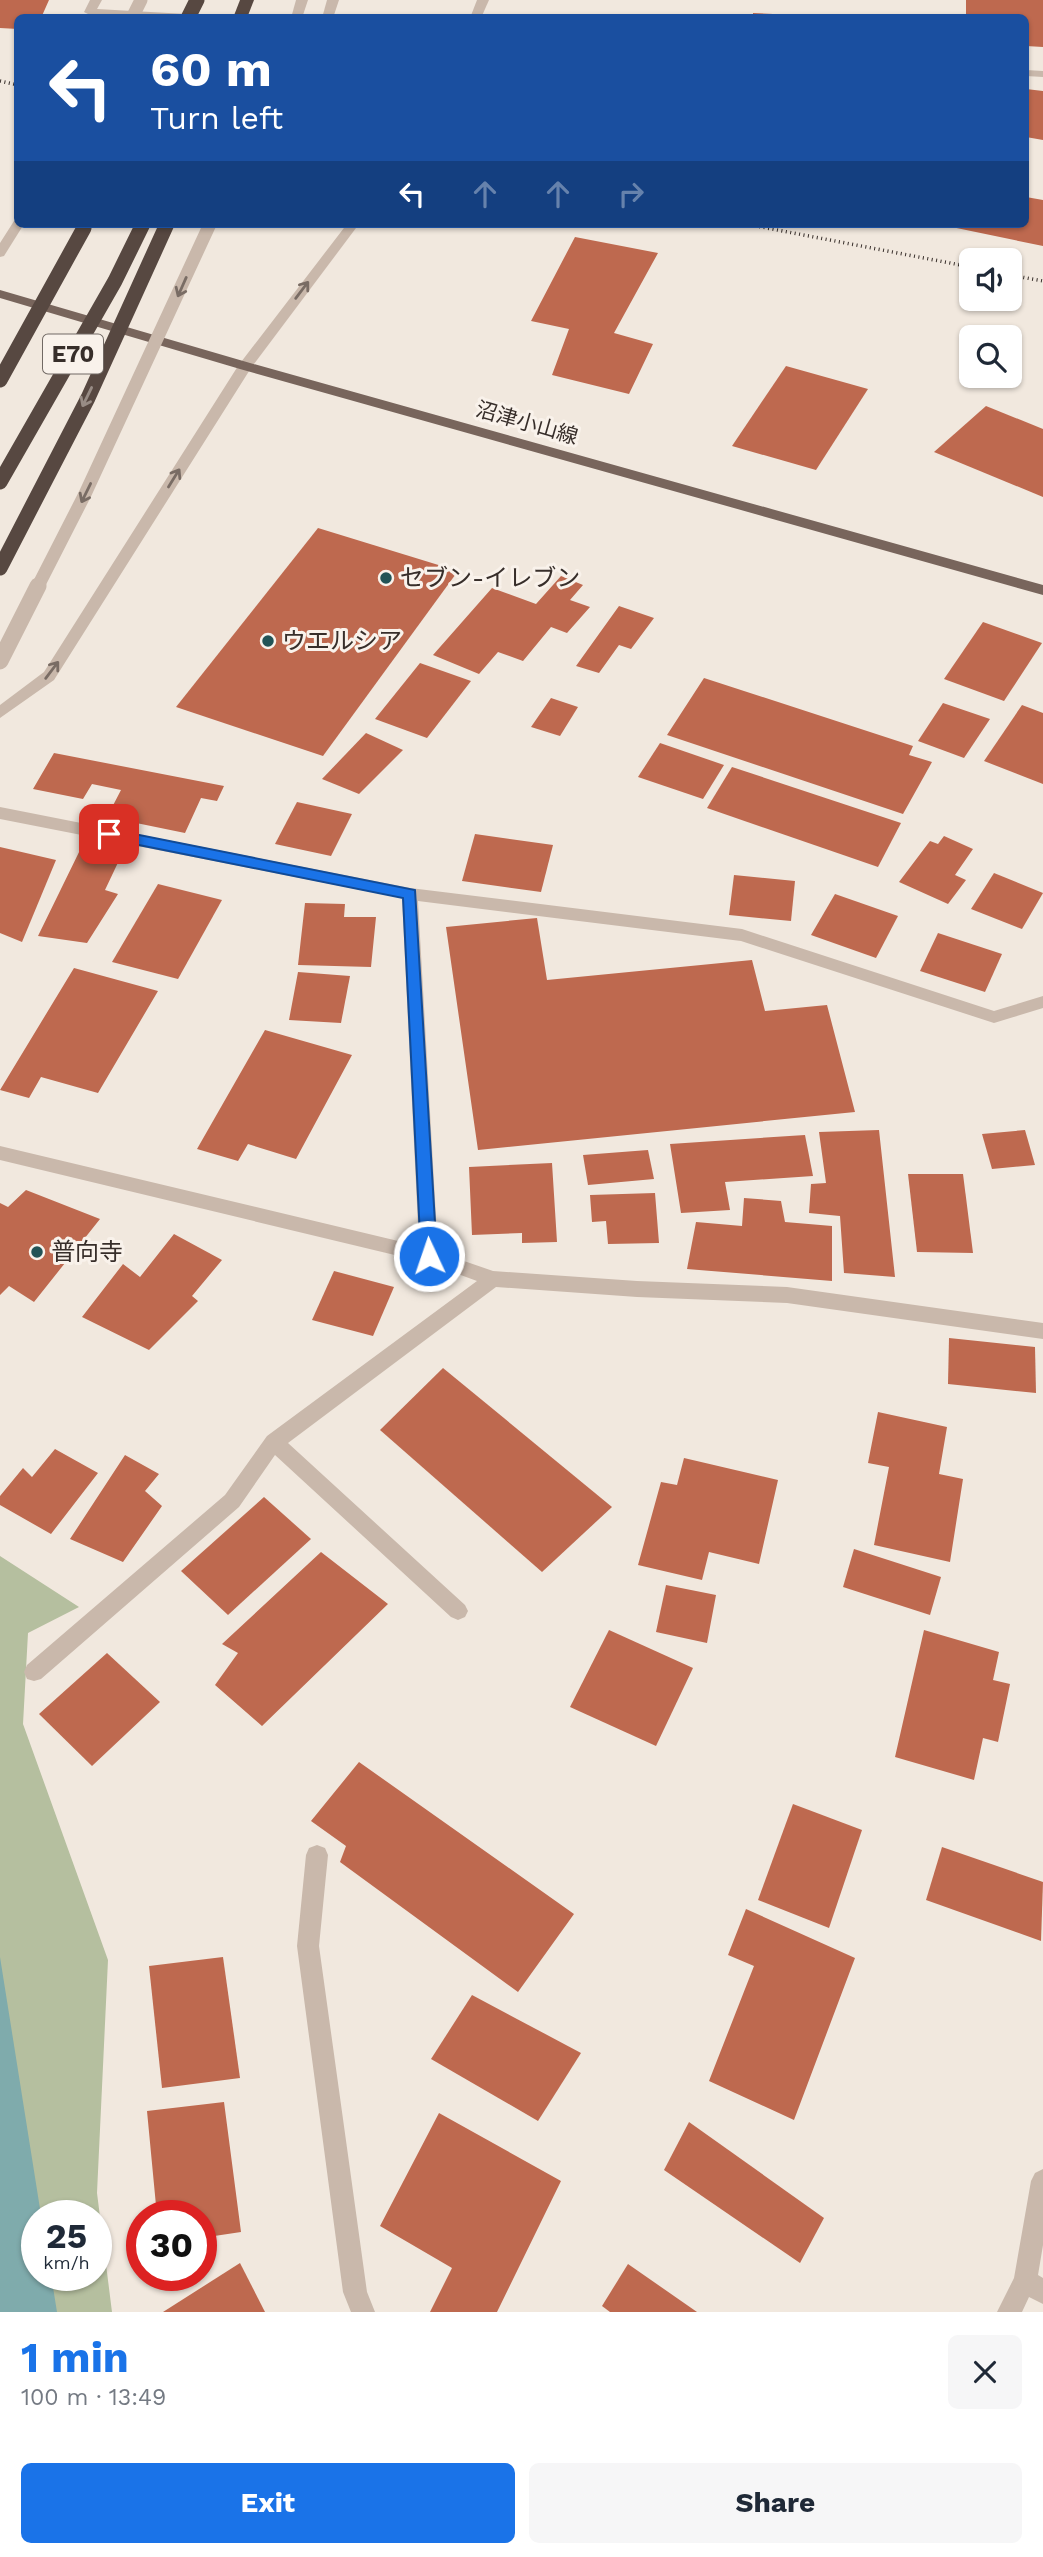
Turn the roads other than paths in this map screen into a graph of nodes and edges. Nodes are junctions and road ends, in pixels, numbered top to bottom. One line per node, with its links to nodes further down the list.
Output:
1 (96, 0): 2 (street)
2 (128, 14)
3 (16, 228): 10 (street)
4 (84, 228): 12 (highway, bridge)
5 (84, 228): 14 (highway, E70, bridge)
6 (141, 228): 15 (highway, E70, bridge)
7 (165, 228): 16 (highway, one-way to 16, bridge)
8 (208, 228): 18 (street, one-way to 18, bridge)
9 (350, 228): 13 (street, one-way to 9)
10 (0, 253)
11 (0, 294): 13 (main road, 沼津小山線)
12 (0, 352)
13 (245, 366): 17 (main road, 沼津小山線); 19 (street, one-way to 13)
14 (0, 380)
15 (0, 482)
16 (0, 568)
17 (1043, 590)
18 (0, 662)
19 (0, 713)
20 (0, 813): 21 (street)
21 (410, 894): 22 (street); 24 (street)
22 (1043, 1002)
23 (0, 1153): 24 (street)
24 (429, 1256): 25 (street)
25 (493, 1279): 26 (street); 27 (street)
26 (1043, 1331)
27 (274, 1442): 28 (street); 29 (street)
28 (458, 1611)
29 (34, 1672)
30 (317, 1855): 33 (street)
31 (1043, 2180): 32 (street)
32 (1034, 2286): 34 (street)
33 (363, 2312)
34 (1009, 2312)

